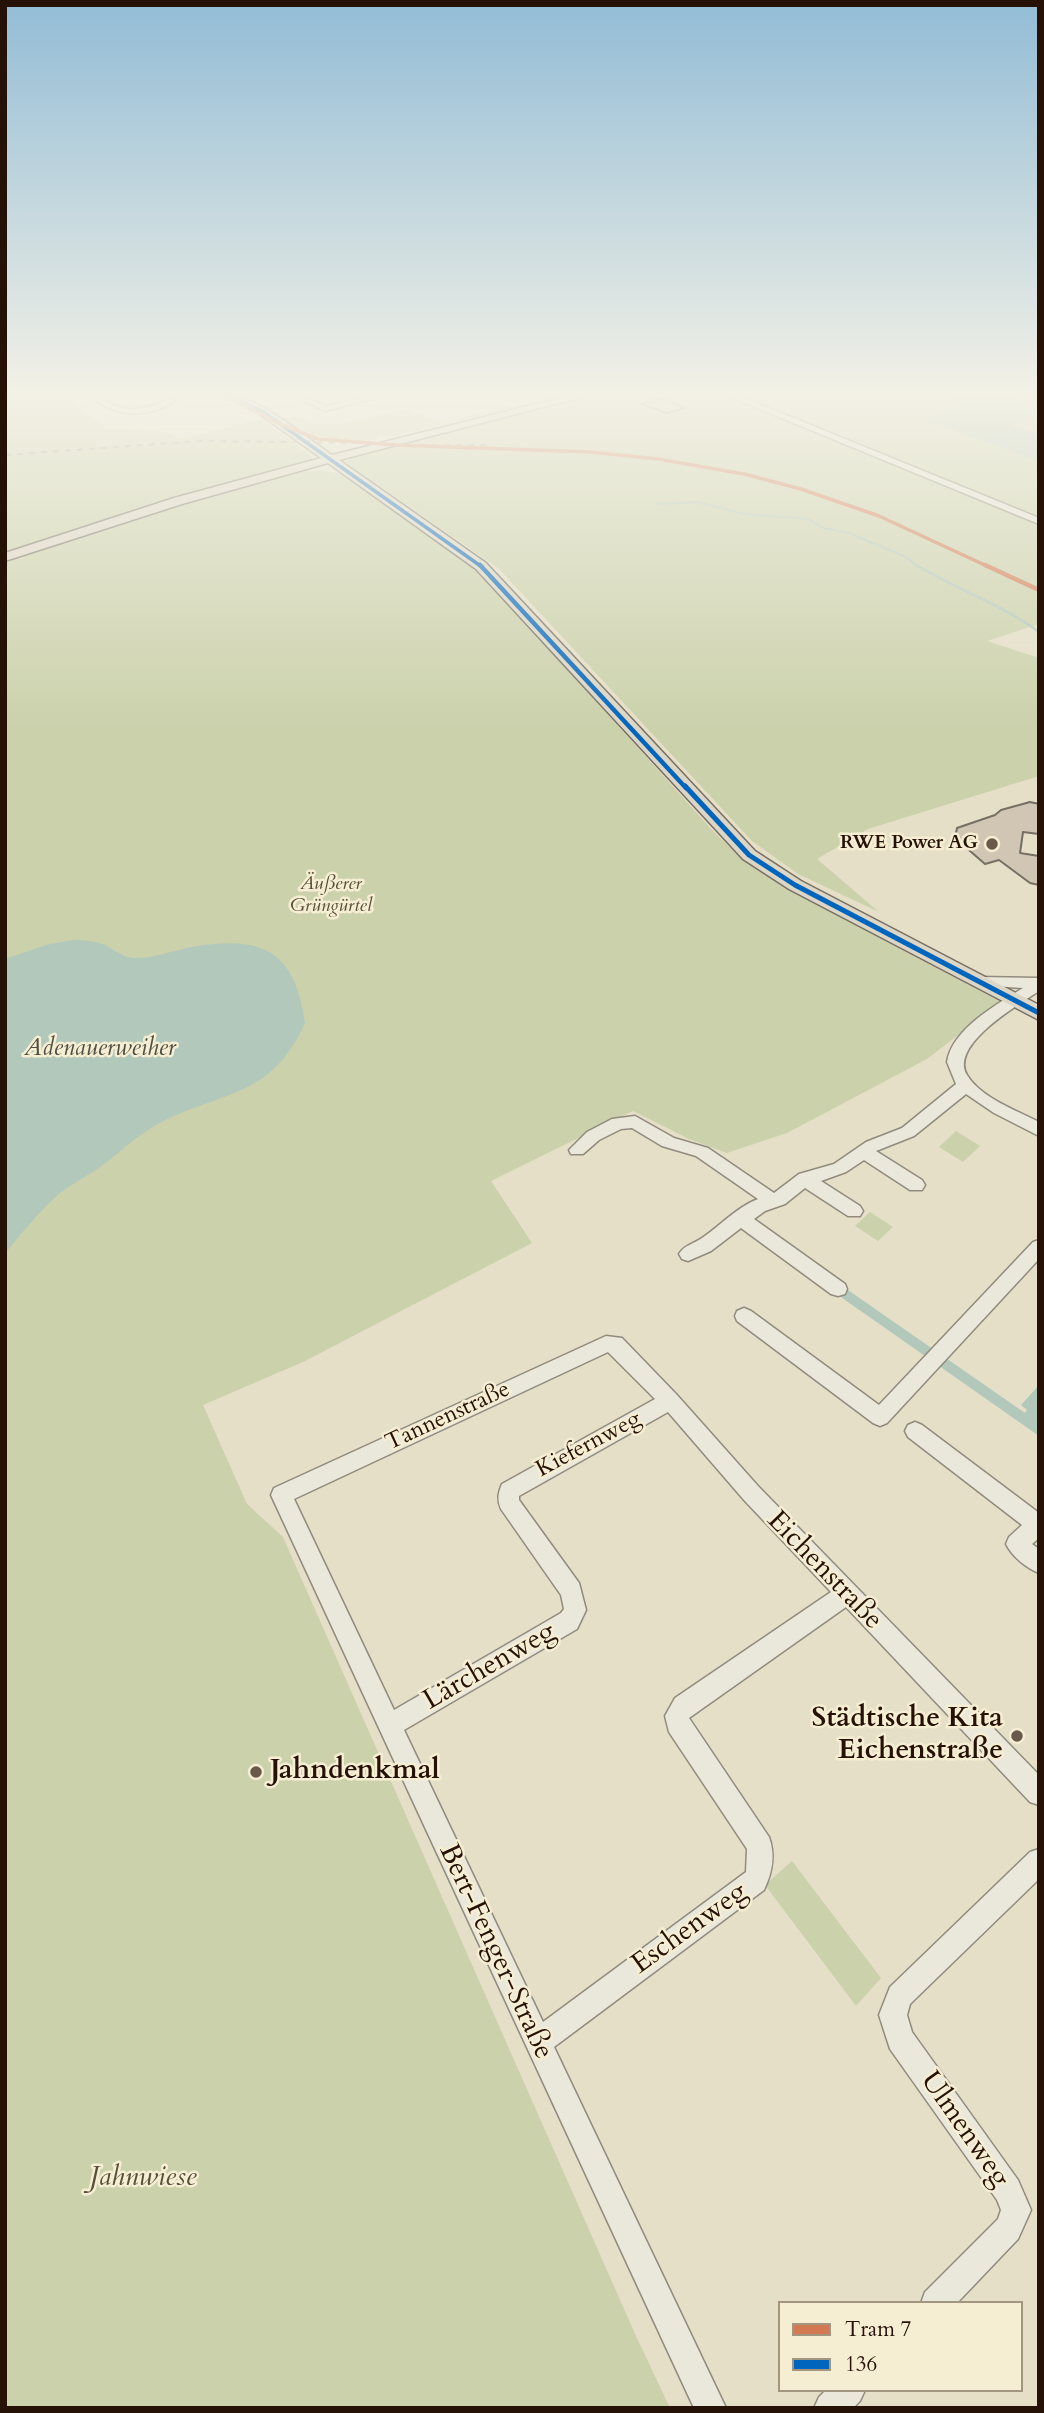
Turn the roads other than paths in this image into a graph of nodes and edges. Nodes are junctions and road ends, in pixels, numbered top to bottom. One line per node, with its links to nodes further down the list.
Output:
1 (172, 504): 5 (main road)
2 (391, 504): 6 (main road)
3 (996, 504): 4 (street)
4 (1039, 521)
5 (5, 557)
6 (979, 982): 7 (street); 8 (main road)
7 (1039, 983): 8 (street)
8 (1013, 1000): 9 (main road); 10 (street)
9 (1039, 1013)
10 (966, 1085): 11 (street); 13 (street)
11 (1039, 1130)
12 (577, 1150): 16 (street)
13 (863, 1151): 14 (street); 15 (street)
14 (804, 1179): 16 (street); 17 (street)
15 (916, 1185)
16 (773, 1201): 18 (street)
17 (854, 1211)
18 (740, 1218): 20 (street); 21 (street)
19 (1039, 1247): 22 (street)
20 (688, 1254)
21 (838, 1289)
22 (744, 1316)
23 (615, 1344): 24 (street, Eichenstraße); 27 (street, Tannenstraße)
24 (670, 1401): 26 (street, Kiefernweg); 30 (street, Eichenstraße)
25 (915, 1431): 28 (street)
26 (509, 1491): 31 (street, Lärchenweg)
27 (281, 1495): 31 (street, Bert-Fenger-Straße)
28 (1038, 1525): 29 (street)
29 (1039, 1563)
30 (846, 1594): 32 (street, Eichenstraße); 34 (street, Eschenweg)
31 (388, 1726): 34 (street, Bert-Fenger-Straße)
32 (1039, 1793)
33 (1039, 1861): 35 (street, Ulmenweg)
34 (538, 2042): 37 (street, Bert-Fenger-Straße)
35 (938, 2301)
36 (847, 2392): 38 (street)
37 (710, 2408)
38 (830, 2408)

